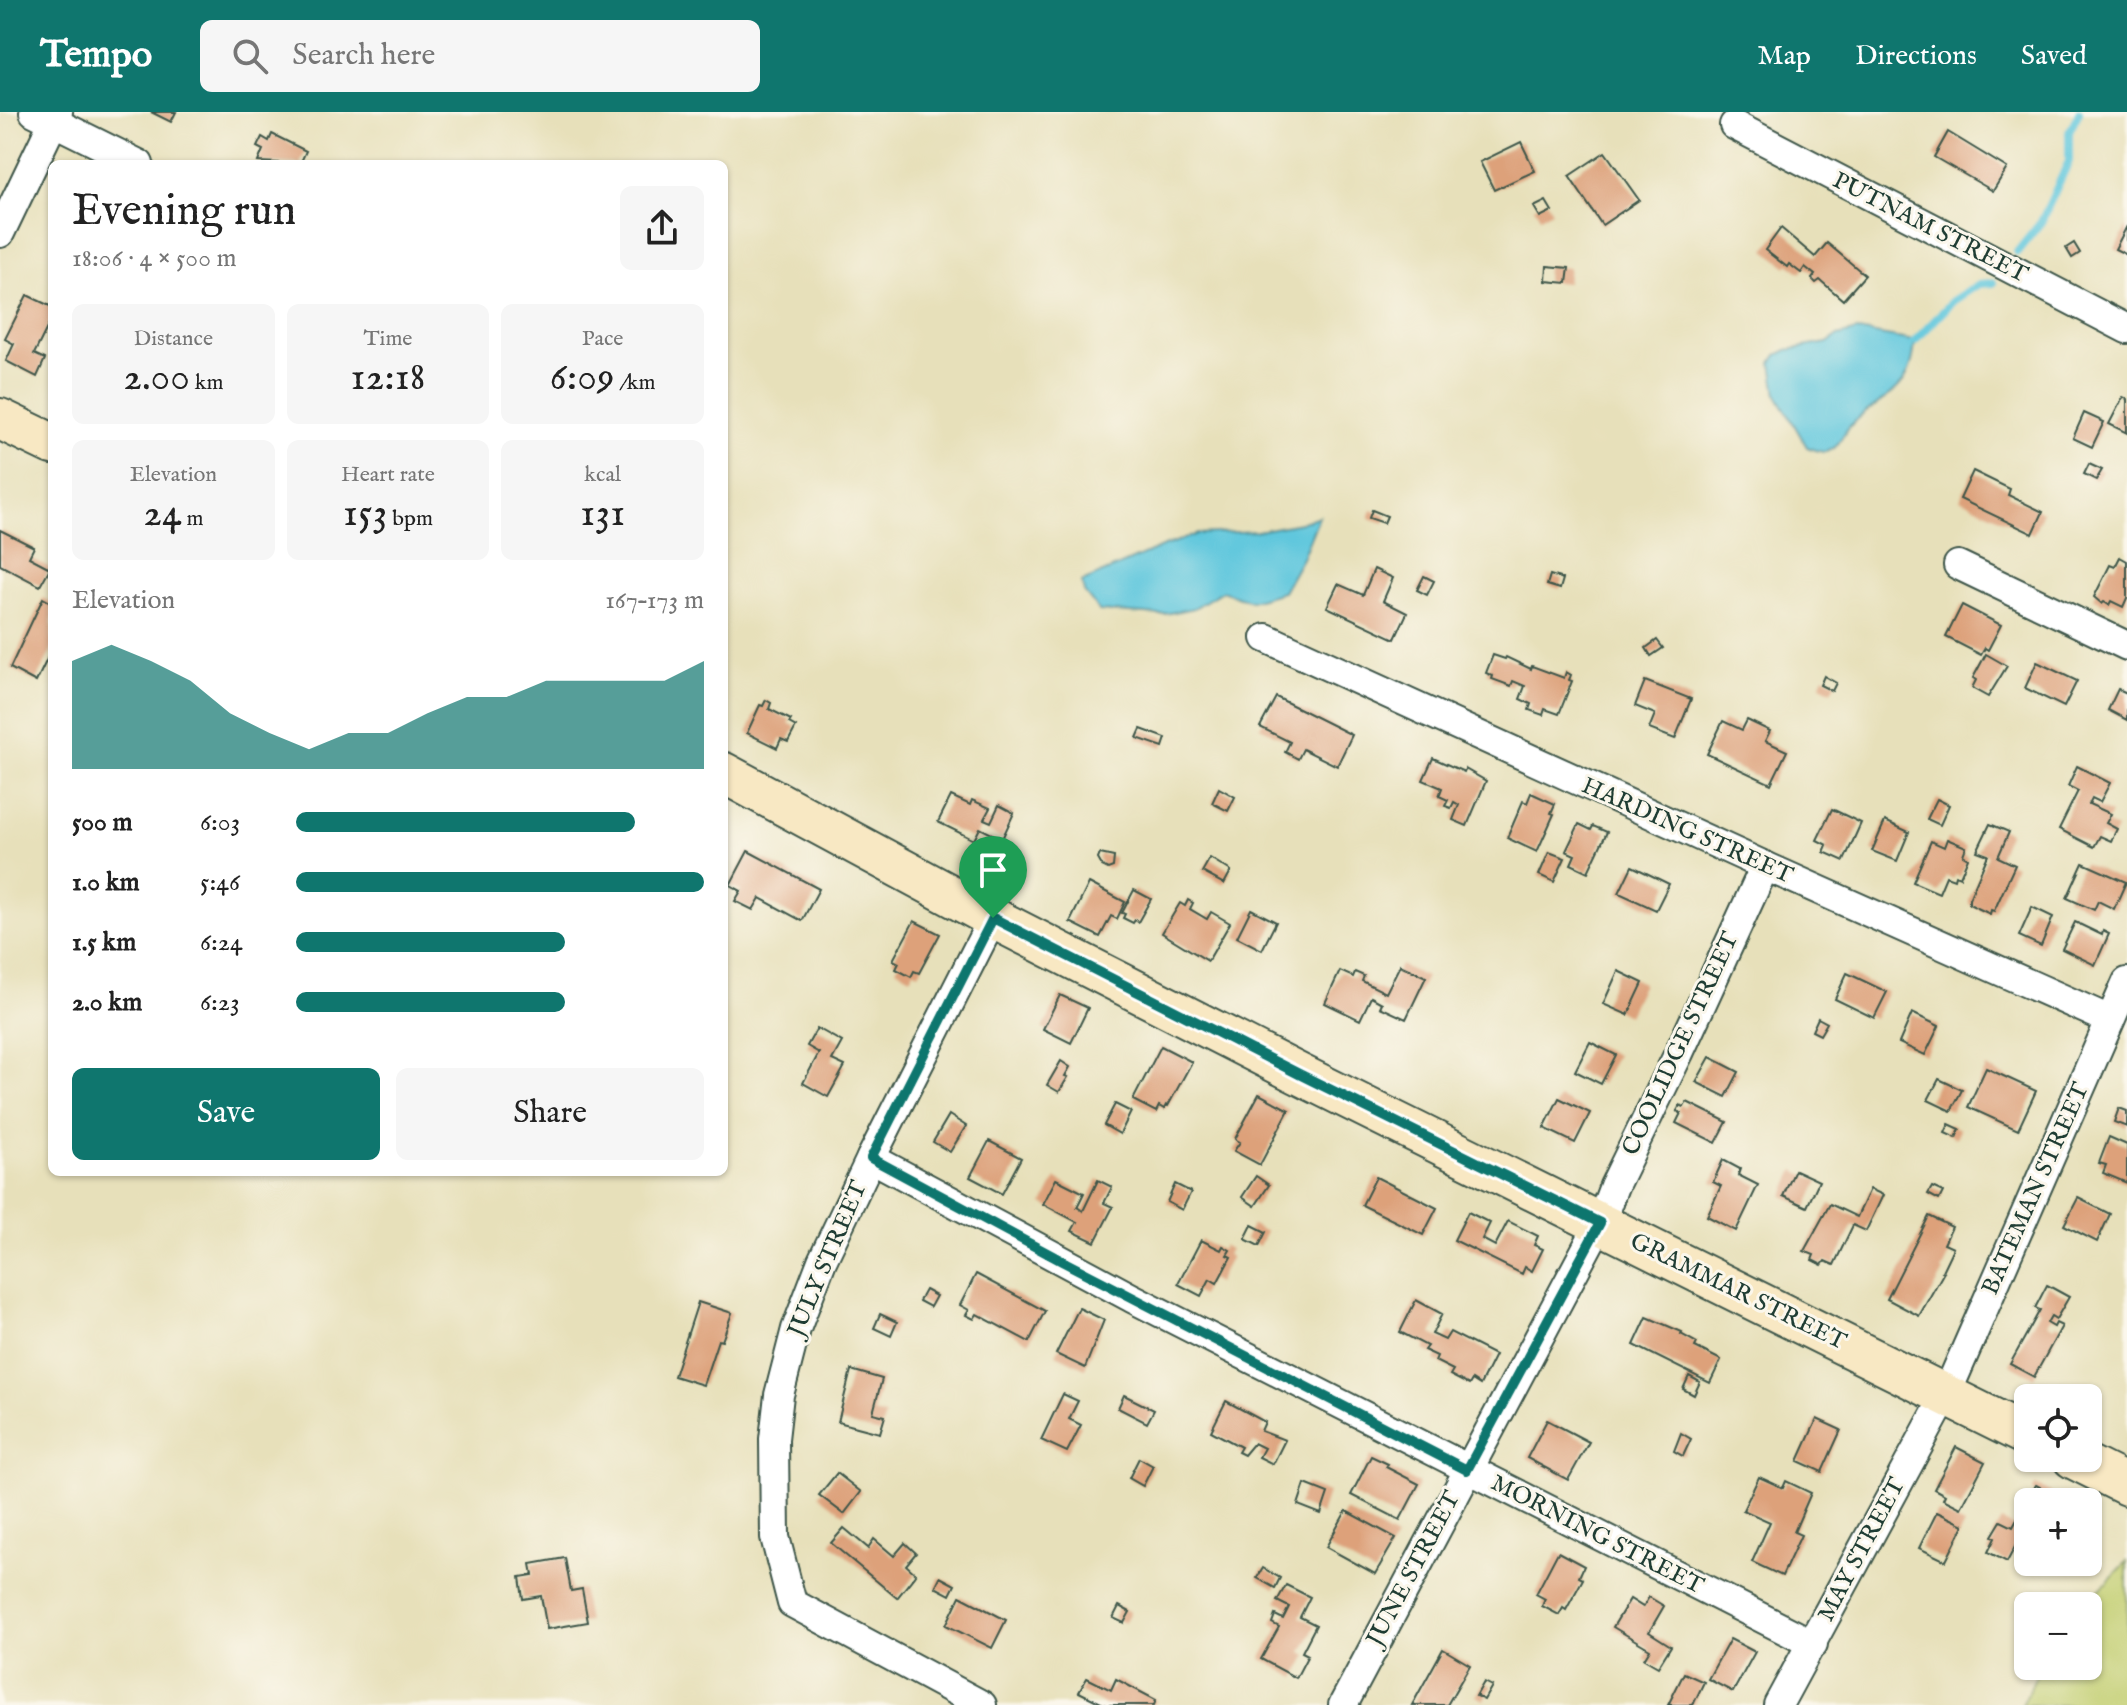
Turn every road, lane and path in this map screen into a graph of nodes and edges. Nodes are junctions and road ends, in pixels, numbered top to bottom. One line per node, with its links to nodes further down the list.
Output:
1 (49, 115): 3 (street); 4 (street)
2 (1734, 125): 5 (street, PUTNAM STREET)
3 (132, 160)
4 (0, 233)
5 (2127, 329)
6 (0, 419): 7 (street)
7 (48, 442)
8 (1958, 565): 10 (street)
9 (1266, 638): 12 (street, HARDING STREET)
10 (2127, 646)
11 (728, 775): 13 (street, GRAMMAR STREET)
12 (1765, 866): 15 (street, HARDING STREET); 17 (street, COOLIDGE STREET)
13 (993, 918): 16 (street, JULY STREET); 17 (street, GRAMMAR STREET)
14 (2127, 982): 15 (street, BATEMAN STREET)
15 (2110, 1020): 18 (street, BATEMAN STREET)
16 (871, 1158): 20 (street, MORNING STREET); 24 (street, JULY STREET)
17 (1600, 1223): 18 (street, GRAMMAR STREET); 20 (street, JUNE STREET)
18 (1946, 1395): 19 (street, GRAMMAR STREET); 23 (street, MAY STREET)
19 (2014, 1429)
20 (1467, 1470): 23 (street, MORNING STREET); 25 (street, JUNE STREET)
21 (2101, 1472): 22 (street)
22 (2127, 1485)
23 (1813, 1644): 26 (street, MAY STREET)
24 (982, 1705)
25 (1343, 1705)
26 (1778, 1705)

